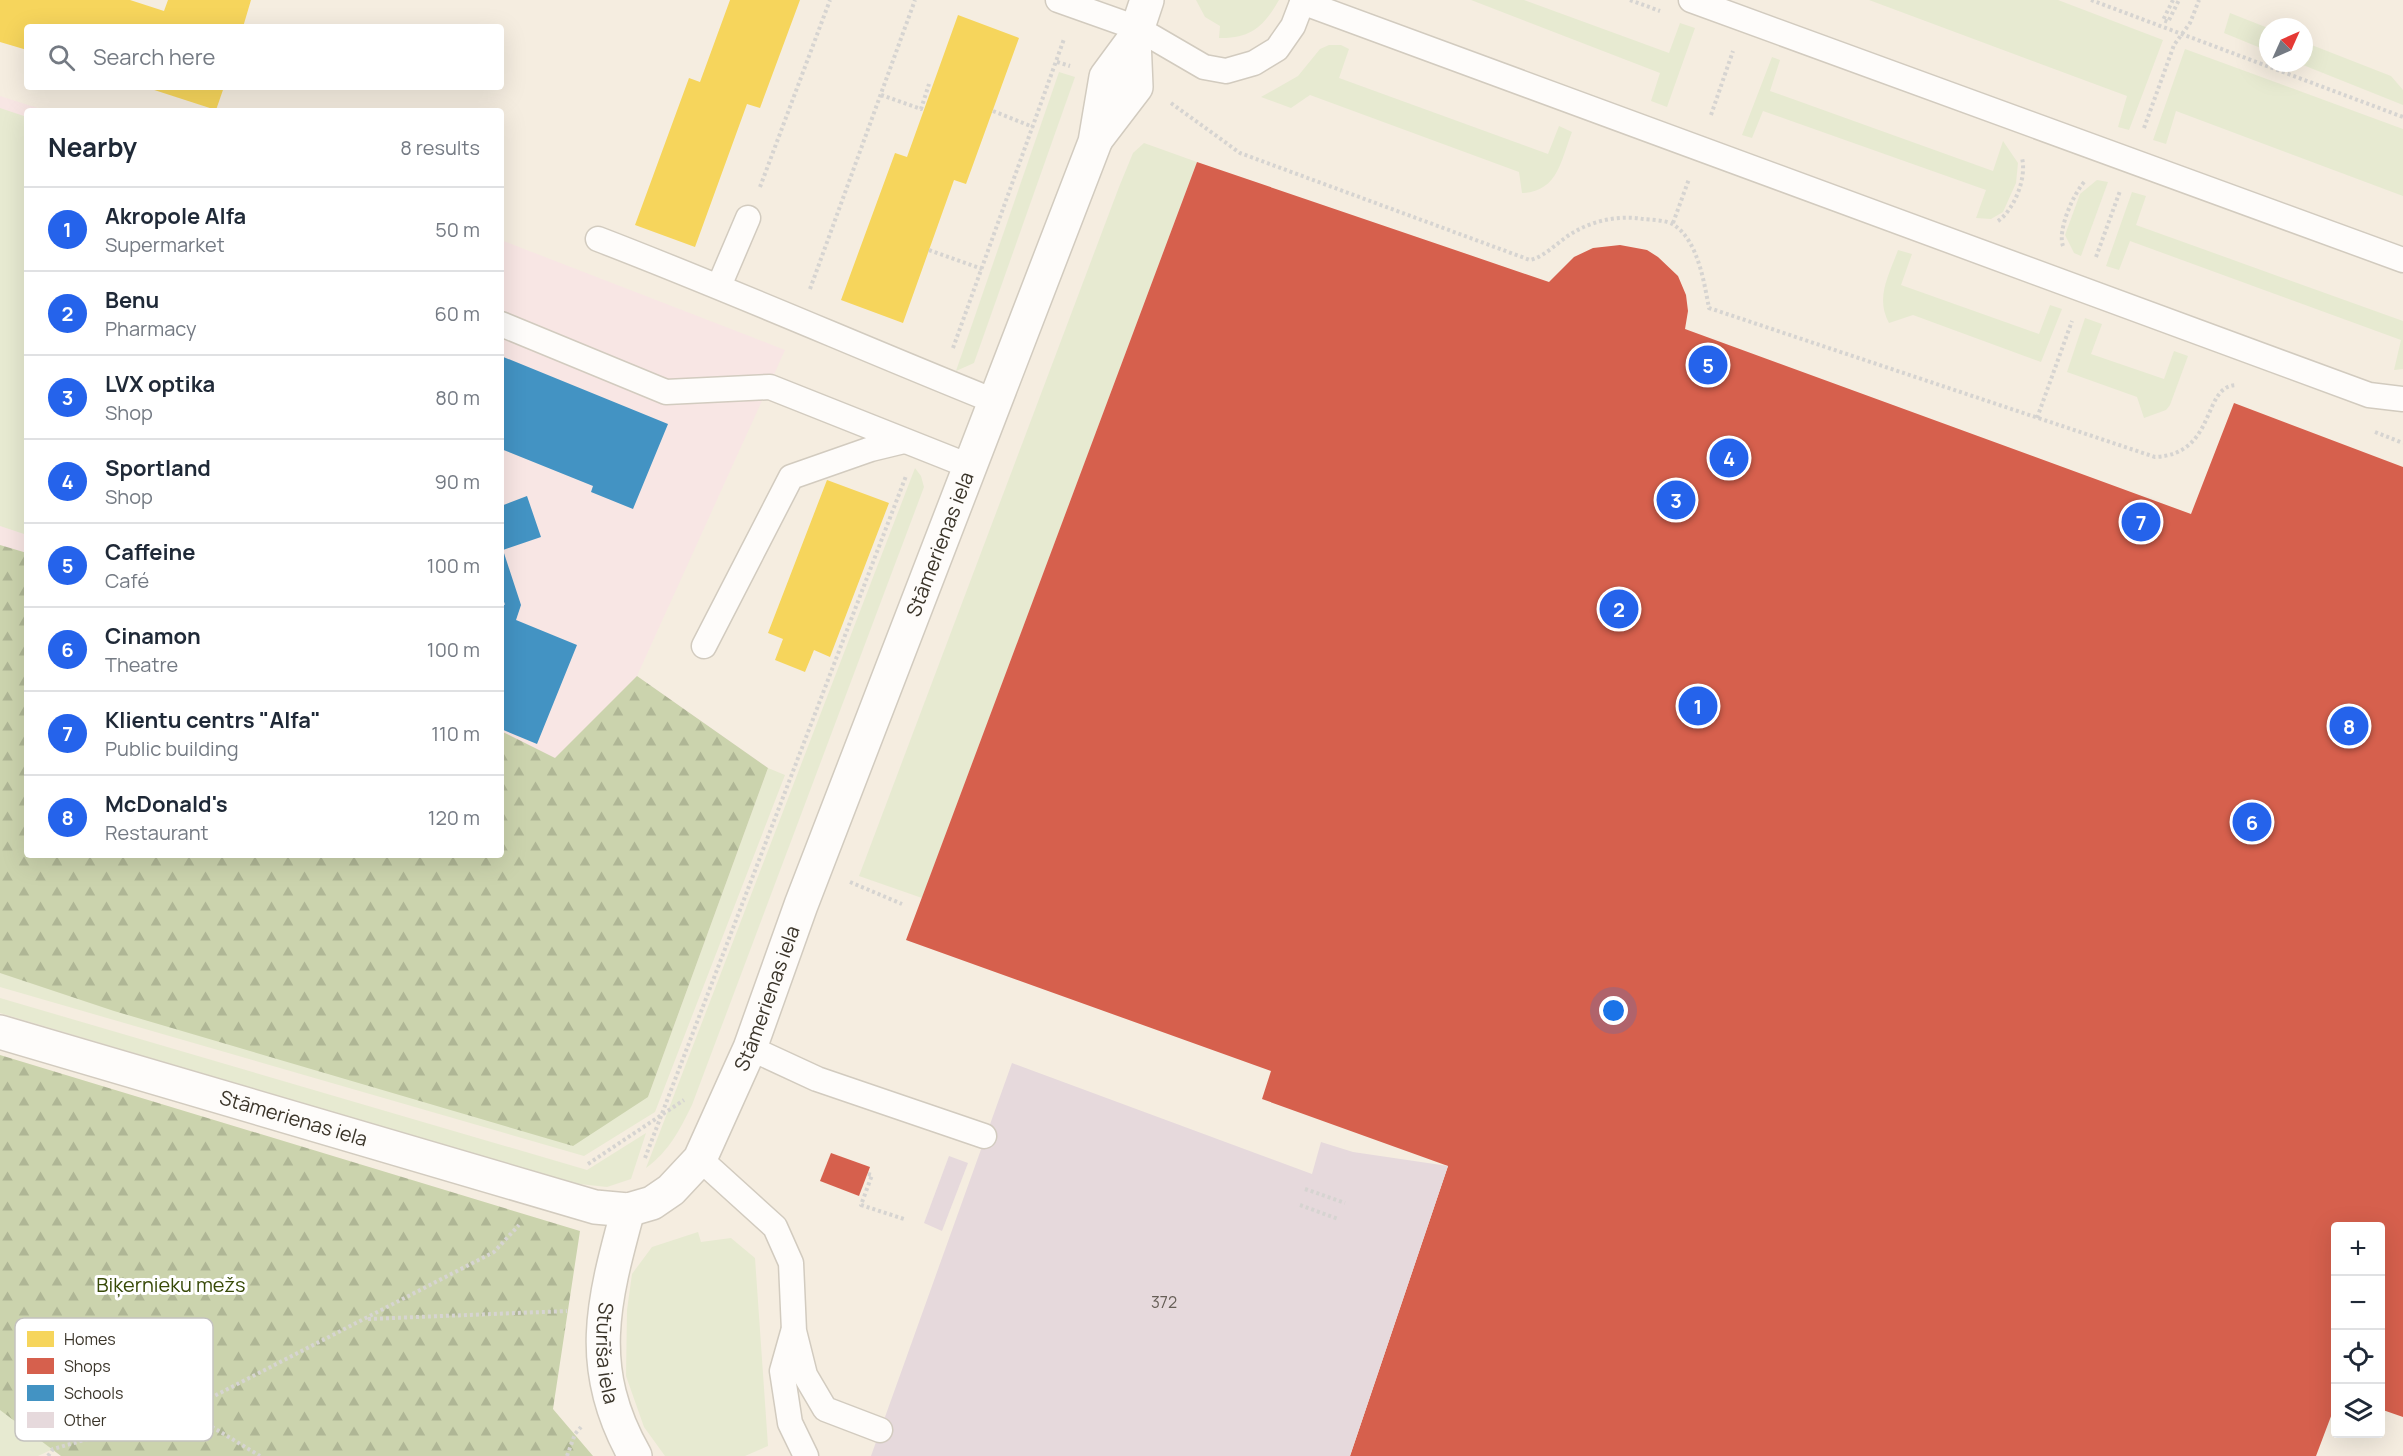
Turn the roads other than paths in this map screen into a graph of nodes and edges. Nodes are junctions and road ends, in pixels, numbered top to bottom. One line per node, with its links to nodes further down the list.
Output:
1 (1691, 0): 7 (lane)
2 (1303, 1): 4 (lane); 10 (lane)
3 (1067, 3): 4 (lane)
4 (1139, 22): 11 (street, Stāmerienas iela)
5 (748, 218): 8 (lane)
6 (598, 239): 8 (lane)
7 (2403, 260)
8 (719, 286): 11 (lane)
9 (504, 325): 12 (lane)
10 (2403, 399)
11 (994, 401): 13 (street, Stāmerienas iela)
12 (911, 443): 13 (lane); 14 (lane)
13 (969, 466): 16 (street, Stāmerienas iela)
14 (704, 646)
15 (0, 1032): 19 (street, Stāmerienas iela)
16 (750, 1048): 17 (lane); 18 (street, Stāmerienas iela)
17 (984, 1136)
18 (700, 1159): 19 (street, Stāmerienas iela); 20 (lane)
19 (628, 1210): 22 (street, Stūrīša iela)
20 (794, 1331): 21 (lane); 23 (lane)
21 (880, 1430)
22 (635, 1456)
23 (806, 1456)

